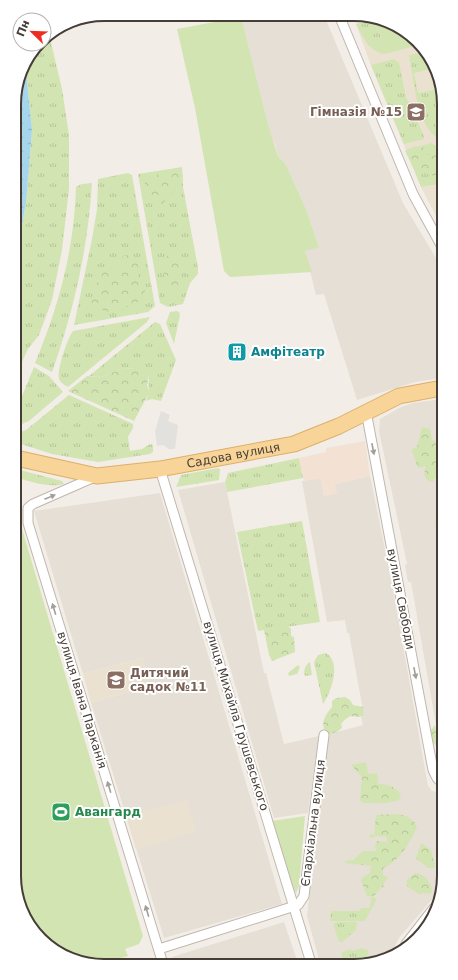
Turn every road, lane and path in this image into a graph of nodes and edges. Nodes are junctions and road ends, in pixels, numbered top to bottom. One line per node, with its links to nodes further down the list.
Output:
1 (340, 21): 2 (street)
2 (437, 236)
3 (437, 389): 4 (main road, Садова вулиця)
4 (366, 411): 6 (main road, Садова вулиця); 9 (street, вулиця Свободи, one-way to 9)
5 (21, 459): 7 (main road, Садова вулиця)
6 (160, 469): 7 (main road, Садова вулиця); 10 (street, вулиця Михайла Грушевського)
7 (98, 476): 13 (street, вулиця Івана Парканія, one-way to 7)
8 (324, 735): 10 (street, Єпархіальна вулиця)
9 (437, 778)
10 (294, 908): 13 (street); 15 (street, вулиця Михайла Грушевського)
11 (420, 926): 12 (street)
12 (413, 935)
13 (159, 949): 14 (street, вулиця Івана Парканія)
14 (162, 959)
15 (310, 959)

